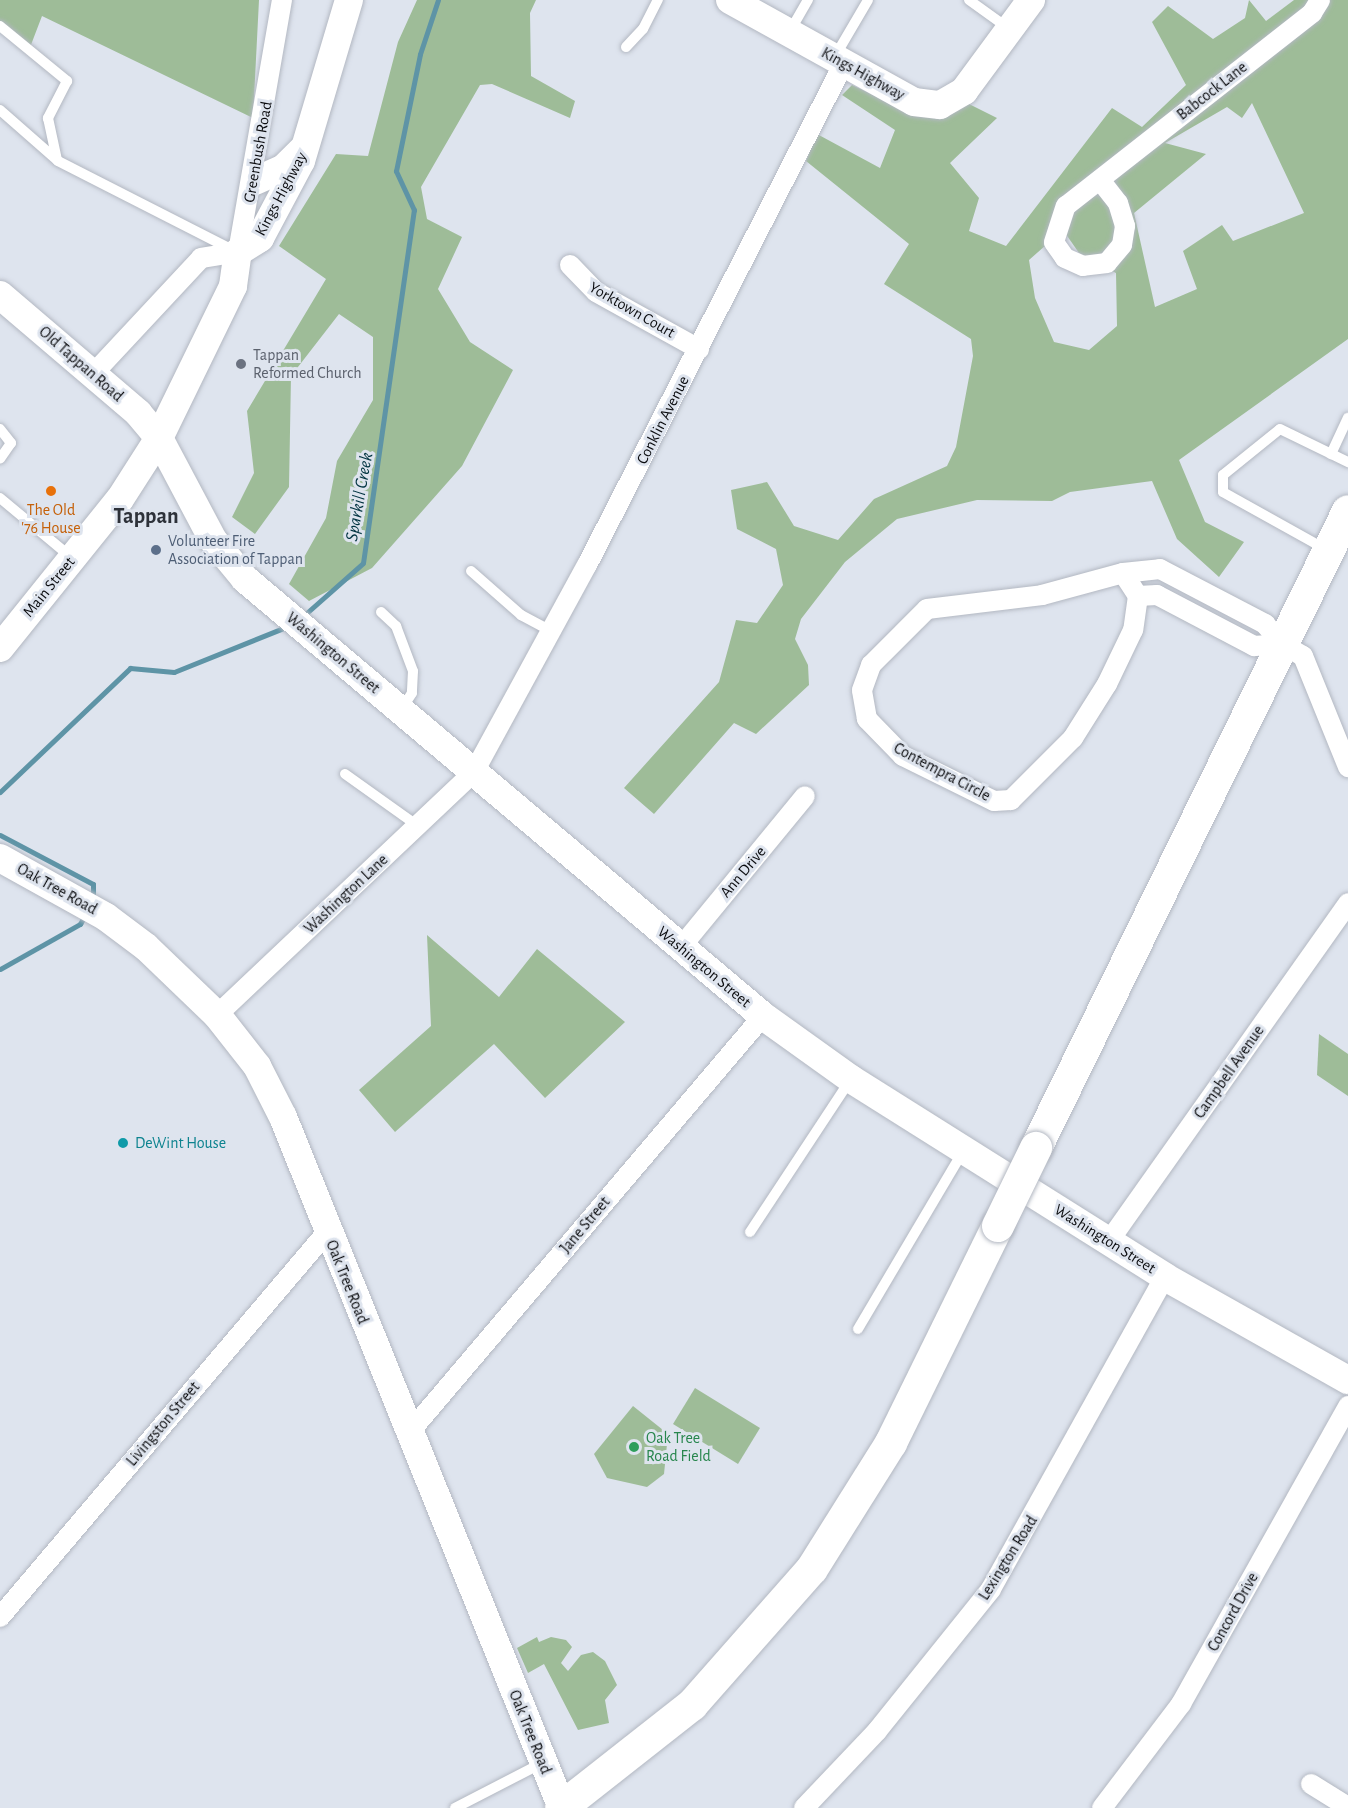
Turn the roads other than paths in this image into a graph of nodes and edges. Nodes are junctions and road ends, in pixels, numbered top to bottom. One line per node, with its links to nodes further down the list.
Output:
1 (282, 0): 19 (street, Greenbush Road)
2 (349, 0): 16 (street, Kings Highway)
3 (658, 0): 13 (lane)
4 (730, 0): 12 (street, Kings Highway)
5 (808, 0): 12 (lane)
6 (868, 0): 14 (lane)
7 (969, 0): 11 (lane)
8 (1031, 0): 11 (street, Kings Highway)
9 (1320, 0): 18 (street, Babcock Lane)
10 (0, 26): 17 (lane)
11 (1010, 30): 14 (street, Kings Highway)
12 (788, 33): 14 (street, Kings Highway)
13 (626, 47)
14 (839, 61): 23 (street, Conklin Avenue)
15 (0, 110): 17 (lane)
16 (307, 145): 19 (street); 20 (street, Kings Highway)
17 (57, 160): 20 (lane)
18 (1100, 180)
19 (255, 181): 20 (street, Greenbush Road)
20 (238, 252): 24 (street); 27 (street)
21 (570, 265): 23 (street, Yorktown Court)
22 (0, 294): 24 (street, Old Tappan Road)
23 (699, 349): 39 (street, Conklin Avenue)
24 (93, 374): 27 (street, Old Tappan Road)
25 (1348, 418): 28 (lane)
26 (0, 429): 29 (lane)
27 (159, 438): 34 (street, Main Street); 42 (street, Washington Street)
28 (1331, 454): 30 (lane); 33 (lane)
29 (0, 459)
30 (1348, 462)
31 (0, 498): 34 (lane)
32 (1348, 511): 33 (main road)
33 (1328, 551): 40 (main road)
34 (72, 558): 41 (street, Main Street)
35 (471, 571): 39 (lane)
36 (1123, 573): 37 (street); 37 (street, Contempra Circle); 40 (street, Contempra Circle)
37 (1138, 596): 40 (street)
38 (381, 612): 42 (lane)
39 (551, 631): 44 (street, Conklin Avenue)
40 (1282, 644): 43 (street); 68 (main road, bridge)
41 (0, 648)
42 (401, 710): 44 (street, Washington Street)
43 (1348, 767)
44 (474, 772): 47 (street, Washington Lane); 50 (street, Washington Street)
45 (345, 774): 47 (lane)
46 (806, 796): 50 (street, Ann Drive)
47 (418, 826): 51 (street, Washington Lane)
48 (0, 858): 51 (street, Oak Tree Road)
49 (1348, 903): 57 (street, Campbell Avenue)
50 (681, 947): 52 (street, Washington Street)
51 (217, 1015): 55 (street, Oak Tree Road)
52 (763, 1016): 53 (street, Washington Street); 62 (street, Jane Street)
53 (851, 1078): 54 (street, Washington Street); 56 (lane)
54 (964, 1150): 57 (street, Washington Street); 59 (lane)
55 (327, 1232): 62 (street, Oak Tree Road); 63 (street, Livingston Street)
56 (750, 1232)
57 (1109, 1241): 58 (street, Washington Street)
58 (1165, 1277): 60 (street, Washington Street); 69 (street, Lexington Road)
59 (858, 1329)
60 (1348, 1380)
61 (1348, 1406): 70 (street, Concord Drive)
62 (408, 1434): 64 (street, Oak Tree Road)
63 (0, 1617)
64 (542, 1763): 67 (lane); 68 (street, Oak Tree Road)
65 (1311, 1784): 66 (street)
66 (1348, 1807)
67 (455, 1808)
68 (562, 1808)
69 (804, 1808)
70 (1102, 1808)

